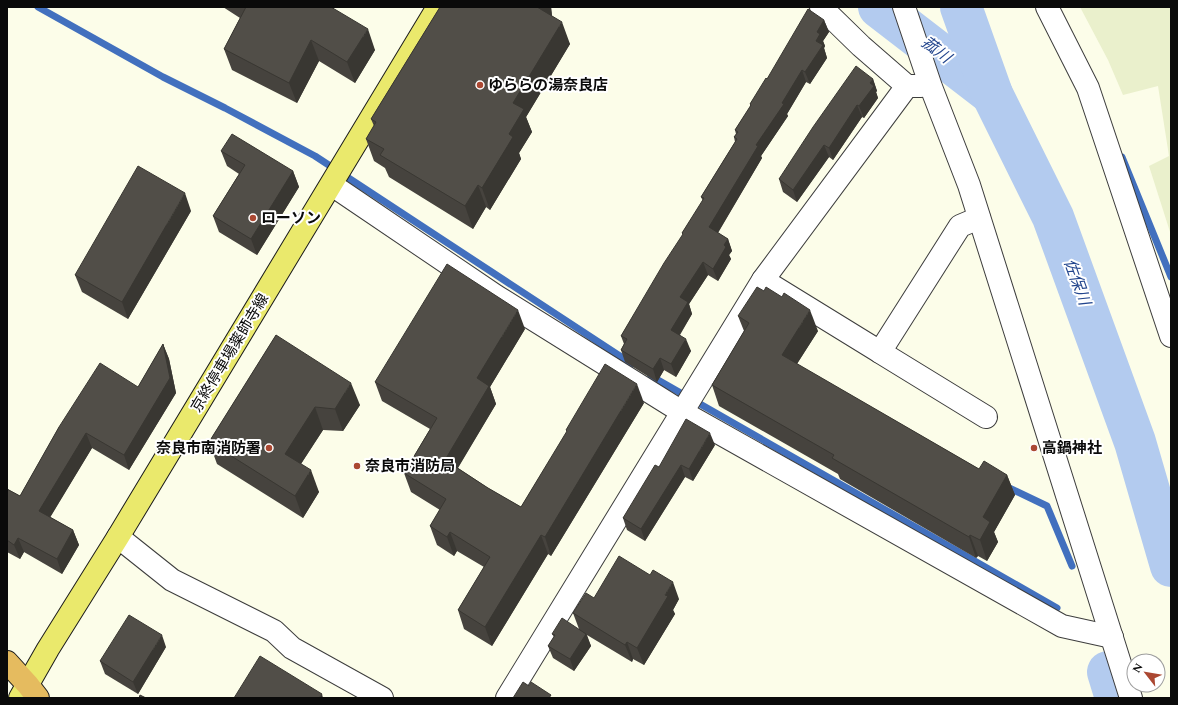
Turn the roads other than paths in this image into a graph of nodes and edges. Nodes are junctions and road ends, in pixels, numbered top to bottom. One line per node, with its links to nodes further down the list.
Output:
1 (438, 7): 7 (main road, 京終停車場薬師寺線)
2 (821, 7): 5 (street)
3 (904, 7): 6 (street)
4 (1047, 7): 10 (street)
5 (907, 86): 6 (street); 9 (street)
6 (931, 86): 8 (street)
7 (332, 184): 12 (street); 14 (main road, 京終停車場薬師寺線)
8 (979, 218): 11 (street); 15 (street)
9 (763, 280): 11 (street); 12 (street)
10 (1171, 336)
11 (880, 352): 13 (street)
12 (682, 412): 15 (street); 19 (street)
13 (986, 417)
14 (118, 537): 17 (main road, 京終停車場薬師寺線); 18 (street)
15 (1112, 637): 20 (street)
16 (7, 662): 17 (highway)
17 (29, 694)
18 (382, 698)
19 (507, 698)
20 (1131, 698)

